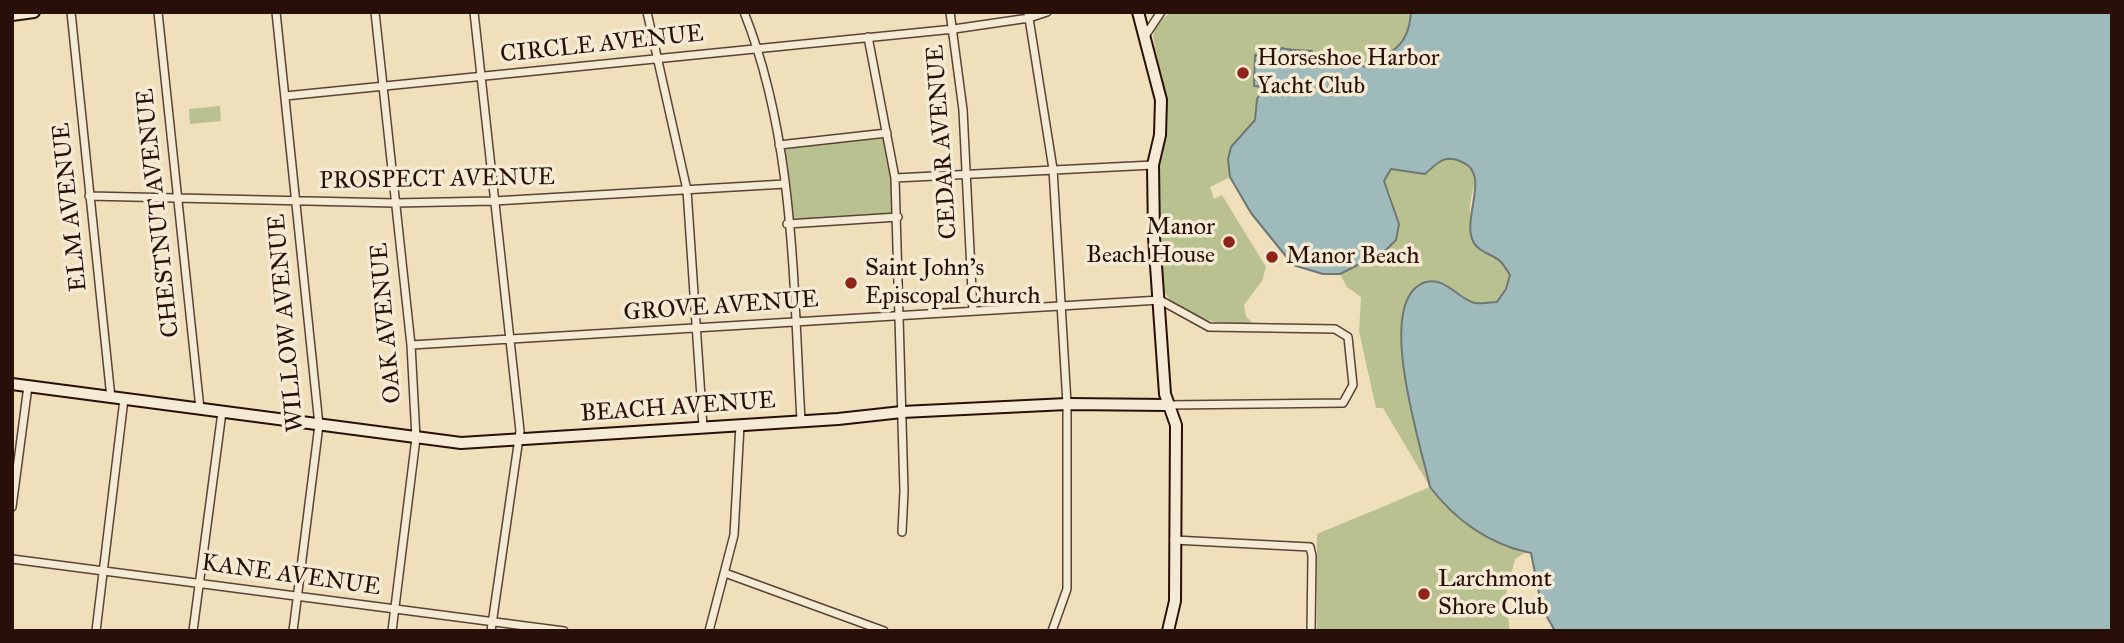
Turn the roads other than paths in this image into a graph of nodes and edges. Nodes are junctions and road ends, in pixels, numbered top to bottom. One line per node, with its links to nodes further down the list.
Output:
1 (34, 12): 13 (street)
2 (71, 12): 31 (street, ELM AVENUE)
3 (158, 12): 32 (street, CHESTNUT AVENUE)
4 (276, 12): 22 (street, WILLOW AVENUE)
5 (375, 12): 21 (street, OAK AVENUE)
6 (474, 12): 20 (street)
7 (647, 12): 19 (street)
8 (744, 12): 18 (street)
9 (950, 12): 15 (street, CEDAR AVENUE)
10 (1047, 12): 14 (street, CIRCLE AVENUE)
11 (1138, 12): 16 (street)
12 (1161, 12): 16 (street)
13 (12, 15)
14 (1029, 15): 15 (street, CIRCLE AVENUE); 26 (street)
15 (954, 29): 17 (street, CIRCLE AVENUE); 27 (street, CEDAR AVENUE)
16 (1145, 36): 25 (street)
17 (868, 37): 18 (street, CIRCLE AVENUE); 23 (street)
18 (758, 48): 19 (street, CIRCLE AVENUE); 24 (street)
19 (657, 58): 20 (street, CIRCLE AVENUE); 30 (street)
20 (481, 77): 21 (street, CIRCLE AVENUE); 34 (street)
21 (384, 86): 22 (street, CIRCLE AVENUE); 35 (street, OAK AVENUE)
22 (285, 96): 33 (street, WILLOW AVENUE)
23 (887, 133): 24 (street); 28 (street)
24 (779, 145): 29 (street)
25 (1153, 165): 26 (street); 38 (street)
26 (1053, 169): 27 (street); 39 (street)
27 (966, 174): 28 (street); 40 (street, CEDAR AVENUE)
28 (895, 178): 36 (street)
29 (785, 184): 30 (street, PROSPECT AVENUE); 37 (street)
30 (687, 190): 34 (street, PROSPECT AVENUE); 43 (street)
31 (89, 196): 32 (street, PROSPECT AVENUE); 48 (street, ELM AVENUE)
32 (177, 200): 33 (street, PROSPECT AVENUE); 52 (street, CHESTNUT AVENUE)
33 (296, 201): 35 (street, PROSPECT AVENUE); 56 (street, WILLOW AVENUE)
34 (494, 201): 35 (street, PROSPECT AVENUE); 44 (street)
35 (395, 203): 45 (street, OAK AVENUE)
36 (898, 217): 37 (street); 41 (street)
37 (787, 223): 42 (street)
38 (1160, 300): 39 (street, GROVE AVENUE); 51 (street); 51 (street, BEACH AVENUE)
39 (1063, 304): 40 (street, GROVE AVENUE); 50 (street)
40 (973, 311): 41 (street, GROVE AVENUE)
41 (898, 316): 42 (street, GROVE AVENUE); 54 (street)
42 (795, 322): 43 (street, GROVE AVENUE); 55 (street)
43 (697, 328): 44 (street, GROVE AVENUE); 58 (street)
44 (508, 340): 45 (street, GROVE AVENUE); 60 (street)
45 (411, 345): 59 (street, OAK AVENUE)
46 (12, 384): 47 (street, BEACH AVENUE)
47 (28, 386): 48 (street, BEACH AVENUE); 61 (street)
48 (111, 398): 49 (street, BEACH AVENUE)
49 (124, 399): 52 (street, BEACH AVENUE); 65 (street)
50 (1067, 404): 51 (street, BEACH AVENUE); 54 (street, BEACH AVENUE); 80 (street)
51 (1168, 405): 63 (street)
52 (200, 409): 53 (street, BEACH AVENUE)
53 (222, 412): 56 (street, BEACH AVENUE); 67 (street)
54 (902, 412): 55 (street, BEACH AVENUE); 62 (street)
55 (801, 420): 57 (street, BEACH AVENUE)
56 (319, 425): 59 (street, BEACH AVENUE); 68 (street, WILLOW AVENUE)
57 (740, 425): 58 (street, BEACH AVENUE); 66 (street)
58 (703, 427): 60 (street, BEACH AVENUE)
59 (416, 438): 60 (street, BEACH AVENUE); 69 (street, OAK AVENUE)
60 (518, 439): 70 (street)
61 (12, 507)
62 (902, 532)
63 (1174, 540): 71 (street); 81 (street)
64 (12, 559): 65 (street, KANE AVENUE)
65 (103, 571): 67 (street, KANE AVENUE); 72 (street)
66 (725, 573): 78 (street); 79 (street)
67 (200, 583): 68 (street, KANE AVENUE); 73 (street)
68 (297, 596): 69 (street, KANE AVENUE); 74 (street, WILLOW AVENUE)
69 (394, 610): 70 (street, KANE AVENUE); 75 (street, OAK AVENUE)
70 (492, 621): 76 (street); 77 (street, KANE AVENUE)
71 (1168, 630)
72 (96, 631)
73 (194, 631)
74 (293, 631)
75 (392, 631)
76 (491, 631)
77 (564, 631)
78 (709, 631)
79 (884, 631)
80 (1052, 631)
81 (1311, 631)

